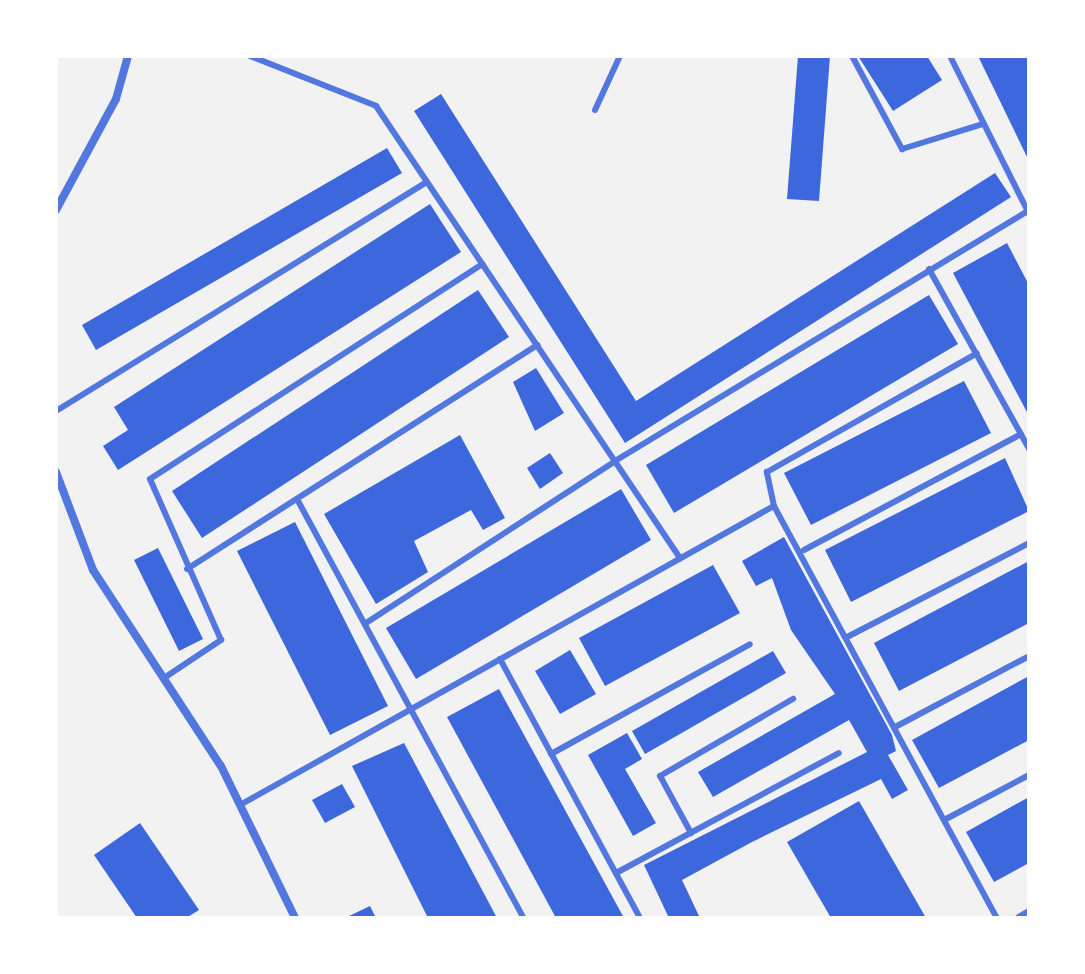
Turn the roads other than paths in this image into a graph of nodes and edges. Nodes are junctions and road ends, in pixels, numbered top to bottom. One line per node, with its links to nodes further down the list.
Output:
1 (128, 56): 9 (street)
2 (250, 56): 8 (lane)
3 (620, 56): 6 (lane)
4 (852, 56): 7 (lane)
5 (950, 56): 7 (lane)
6 (595, 110)
7 (983, 124): 10 (lane)
8 (427, 182): 11 (lane); 15 (lane)
9 (56, 210)
10 (1028, 213): 12 (lane)
11 (482, 264): 13 (lane); 25 (lane)
12 (929, 269): 14 (lane); 18 (lane)
13 (537, 345): 18 (lane); 20 (lane)
14 (977, 353): 16 (lane); 21 (lane)
15 (56, 411)
16 (1021, 434): 17 (lane); 23 (lane)
17 (1029, 449)
18 (615, 461): 24 (lane); 26 (lane)
19 (56, 472): 31 (street)
20 (297, 499): 25 (lane); 26 (lane)
21 (774, 506): 23 (lane); 24 (lane)
22 (1029, 543): 27 (lane)
23 (804, 550): 27 (lane)
24 (680, 558): 30 (lane)
25 (187, 569): 31 (lane)
26 (366, 623): 33 (lane)
27 (849, 636): 34 (lane)
28 (750, 644): 36 (lane)
29 (1029, 656): 34 (lane)
30 (500, 659): 33 (lane); 36 (lane)
31 (164, 678): 38 (street)
32 (793, 699): 40 (lane)
33 (411, 709): 38 (lane); 44 (lane)
34 (897, 726): 39 (lane)
35 (839, 753): 40 (lane)
36 (551, 754): 41 (lane)
37 (1029, 775): 39 (lane)
38 (240, 805): 43 (street)
39 (946, 819): 46 (lane)
40 (691, 833): 41 (lane)
41 (616, 873): 45 (lane)
42 (1029, 912): 47 (street)
43 (295, 918)
44 (524, 918)
45 (640, 918)
46 (997, 918)
47 (1019, 918)

